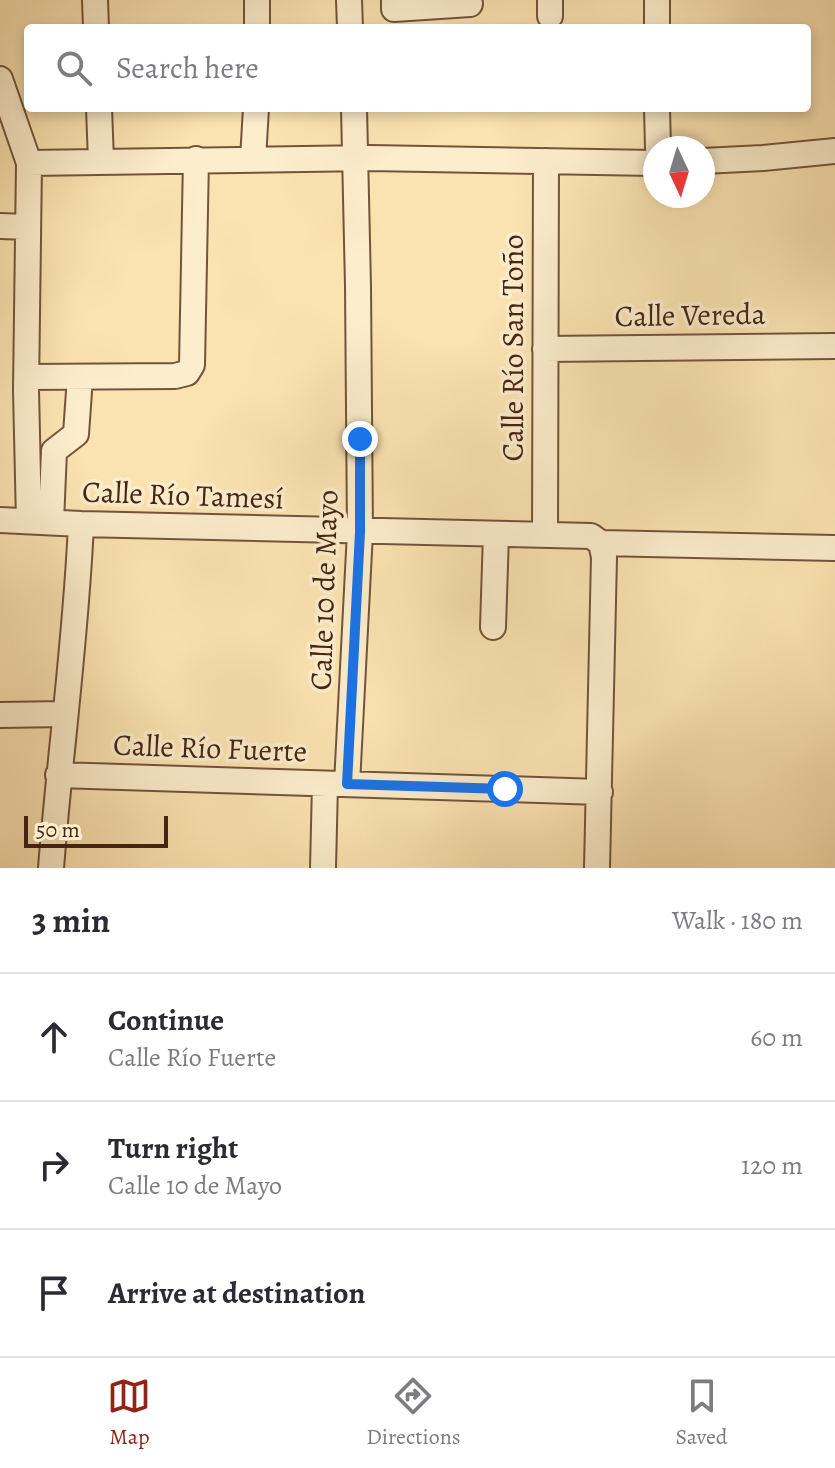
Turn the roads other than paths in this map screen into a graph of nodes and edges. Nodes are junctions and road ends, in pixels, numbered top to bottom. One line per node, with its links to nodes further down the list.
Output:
1 (95, 0): 7 (street)
2 (257, 0): 8 (street)
3 (349, 0): 9 (street)
4 (394, 0): 6 (street)
5 (657, 0): 10 (street)
6 (470, 6)
7 (96, 24)
8 (257, 24)
9 (350, 24)
10 (657, 24)
11 (0, 79): 24 (street)
12 (99, 112): 22 (street)
13 (256, 112): 20 (street)
14 (354, 112): 18 (street, Calle 10 de Mayo)
15 (657, 112): 16 (street)
16 (658, 136)
17 (835, 151): 21 (street)
18 (355, 158): 20 (street); 23 (street); 35 (street, Calle 10 de Mayo)
19 (196, 159): 20 (street); 22 (street); 31 (street)
20 (253, 159)
21 (715, 160)
22 (101, 161): 24 (street)
23 (546, 161): 25 (street); 29 (street, Calle Río San Toño)
24 (29, 163): 27 (street)
25 (643, 163)
26 (0, 226): 27 (street)
27 (28, 227): 30 (street)
28 (835, 346): 29 (street, Calle Vereda)
29 (545, 349): 37 (street, Calle Río San Toño)
30 (27, 377): 31 (street); 33 (street)
31 (80, 377): 33 (street)
32 (0, 520): 33 (street, Calle Río Tamesí)
33 (40, 522): 34 (street, Calle Río Tamesí)
34 (81, 524): 35 (street, Calle Río Tamesí); 41 (street)
35 (360, 532): 36 (street, Calle Río Tamesí); 44 (street, Calle 10 de Mayo)
36 (496, 534): 37 (street, Calle Río Tamesí); 40 (street)
37 (545, 535): 38 (street, Calle Río Tamesí)
38 (601, 543): 39 (street, Calle Río Tamesí); 45 (street)
39 (835, 548)
40 (493, 627)
41 (65, 714): 42 (street); 43 (street)
42 (0, 715)
43 (58, 775): 44 (street, Calle Río Fuerte); 46 (street)
44 (336, 784): 45 (street, Calle Río Fuerte); 47 (street, Calle 10 de Mayo)
45 (600, 792): 48 (street)
46 (51, 868)
47 (323, 868)
48 (597, 868)

